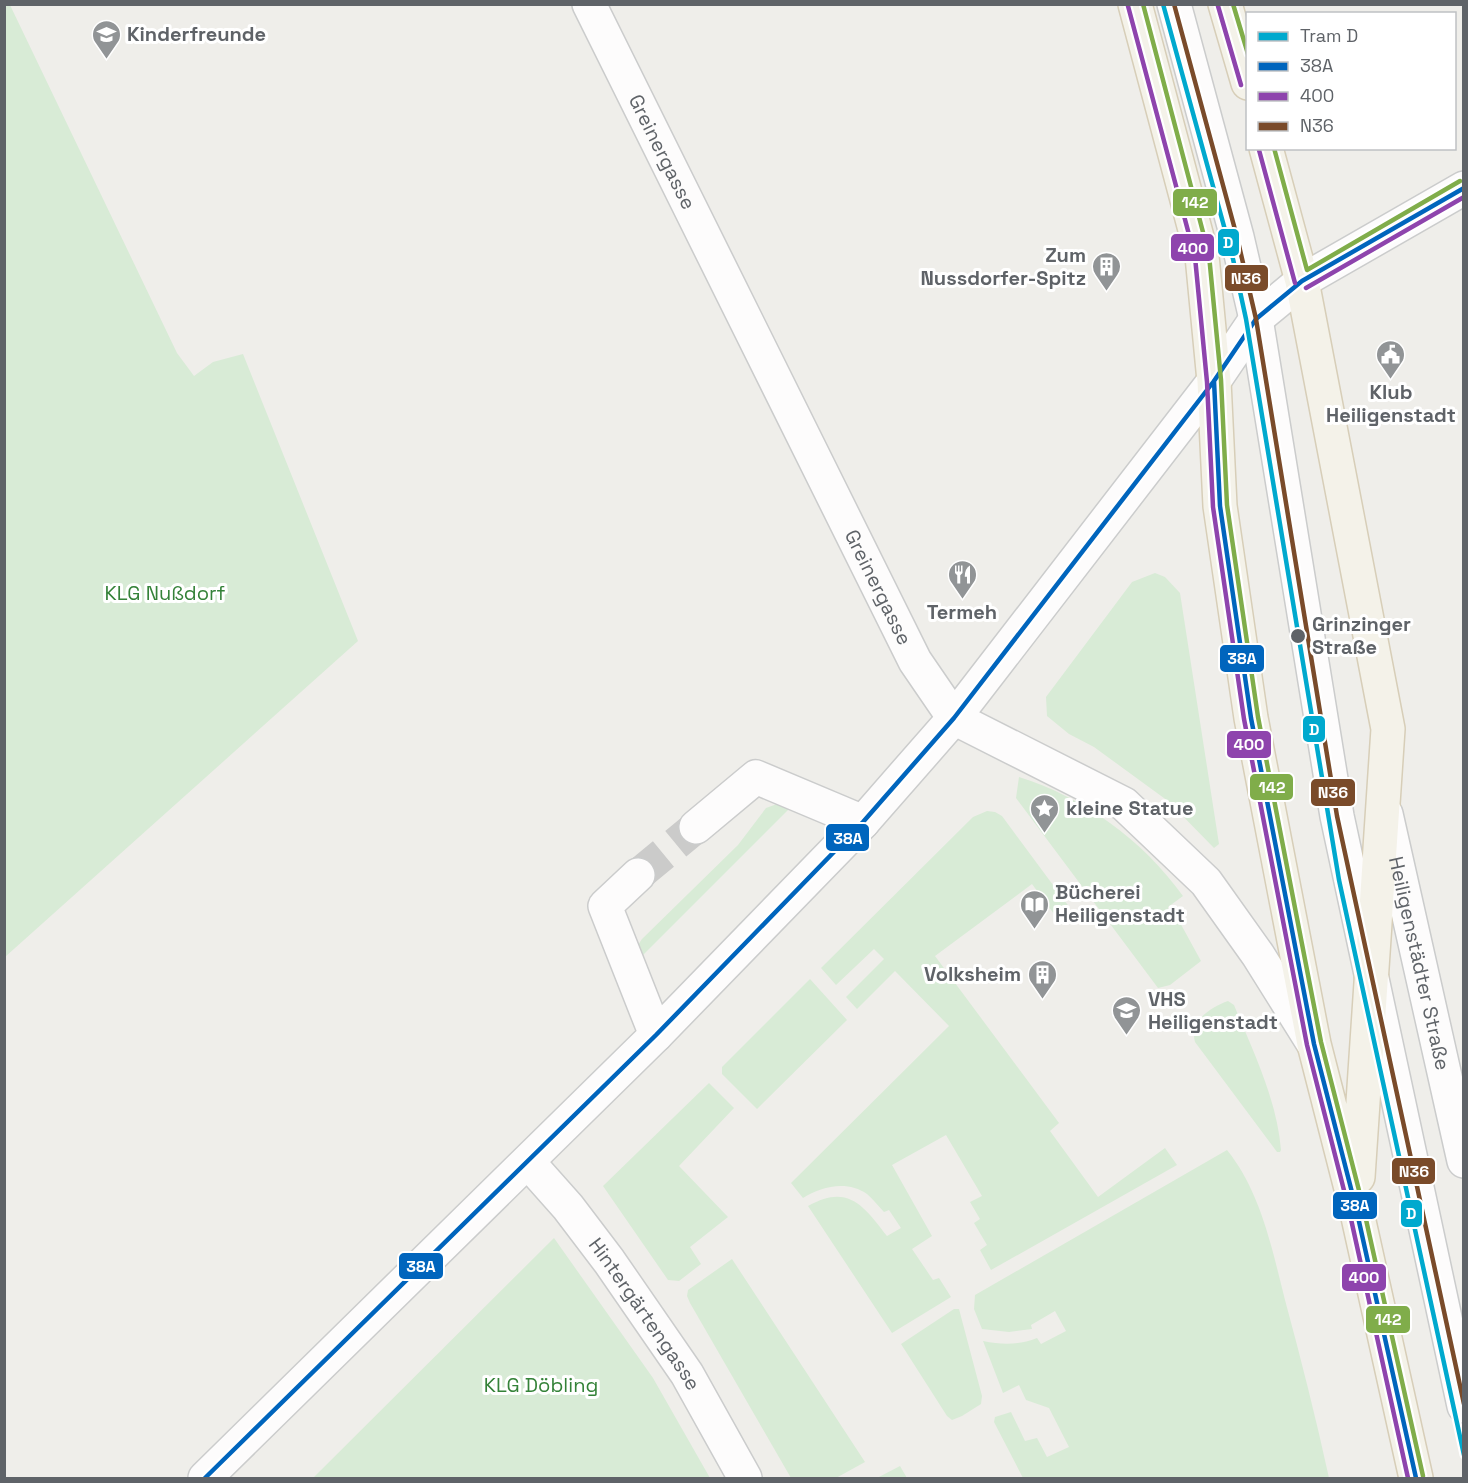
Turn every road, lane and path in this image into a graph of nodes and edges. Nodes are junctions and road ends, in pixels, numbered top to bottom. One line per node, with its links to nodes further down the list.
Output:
1 (589, 4): 11 (street, Greinergasse)
2 (1135, 4): 10 (main road, Heiligenstädter Straße)
3 (1174, 4): 9 (street)
4 (1225, 4): 5 (main road)
5 (1246, 76)
6 (1267, 150): 8 (main road, Heiligenstädter Straße)
7 (1464, 188): 8 (street)
8 (1302, 281): 9 (street); 12 (main road, Heiligenstädter Straße)
9 (1256, 319): 10 (street); 16 (street)
10 (1214, 381): 11 (street); 18 (main road, Heiligenstädter Straße)
11 (954, 718): 13 (street); 18 (street, Greinergasse)
12 (1384, 802): 16 (main road, Heiligenstädter Straße); 19 (street, Heiligenstädter Straße)
13 (863, 822): 14 (street); 17 (street)
14 (696, 827)
15 (638, 875): 17 (street)
16 (1371, 975): 21 (main road, Heiligenstädter Straße); 22 (street)
17 (656, 1035): 20 (street)
18 (1314, 1044): 21 (main road, Heiligenstädter Straße)
19 (1464, 1161)
20 (528, 1162): 23 (street); 24 (street, Hintergärtengasse)
21 (1356, 1208): 25 (main road, Heiligenstädter Straße)
22 (1464, 1406)
23 (205, 1479)
24 (746, 1479)
25 (1416, 1479)

